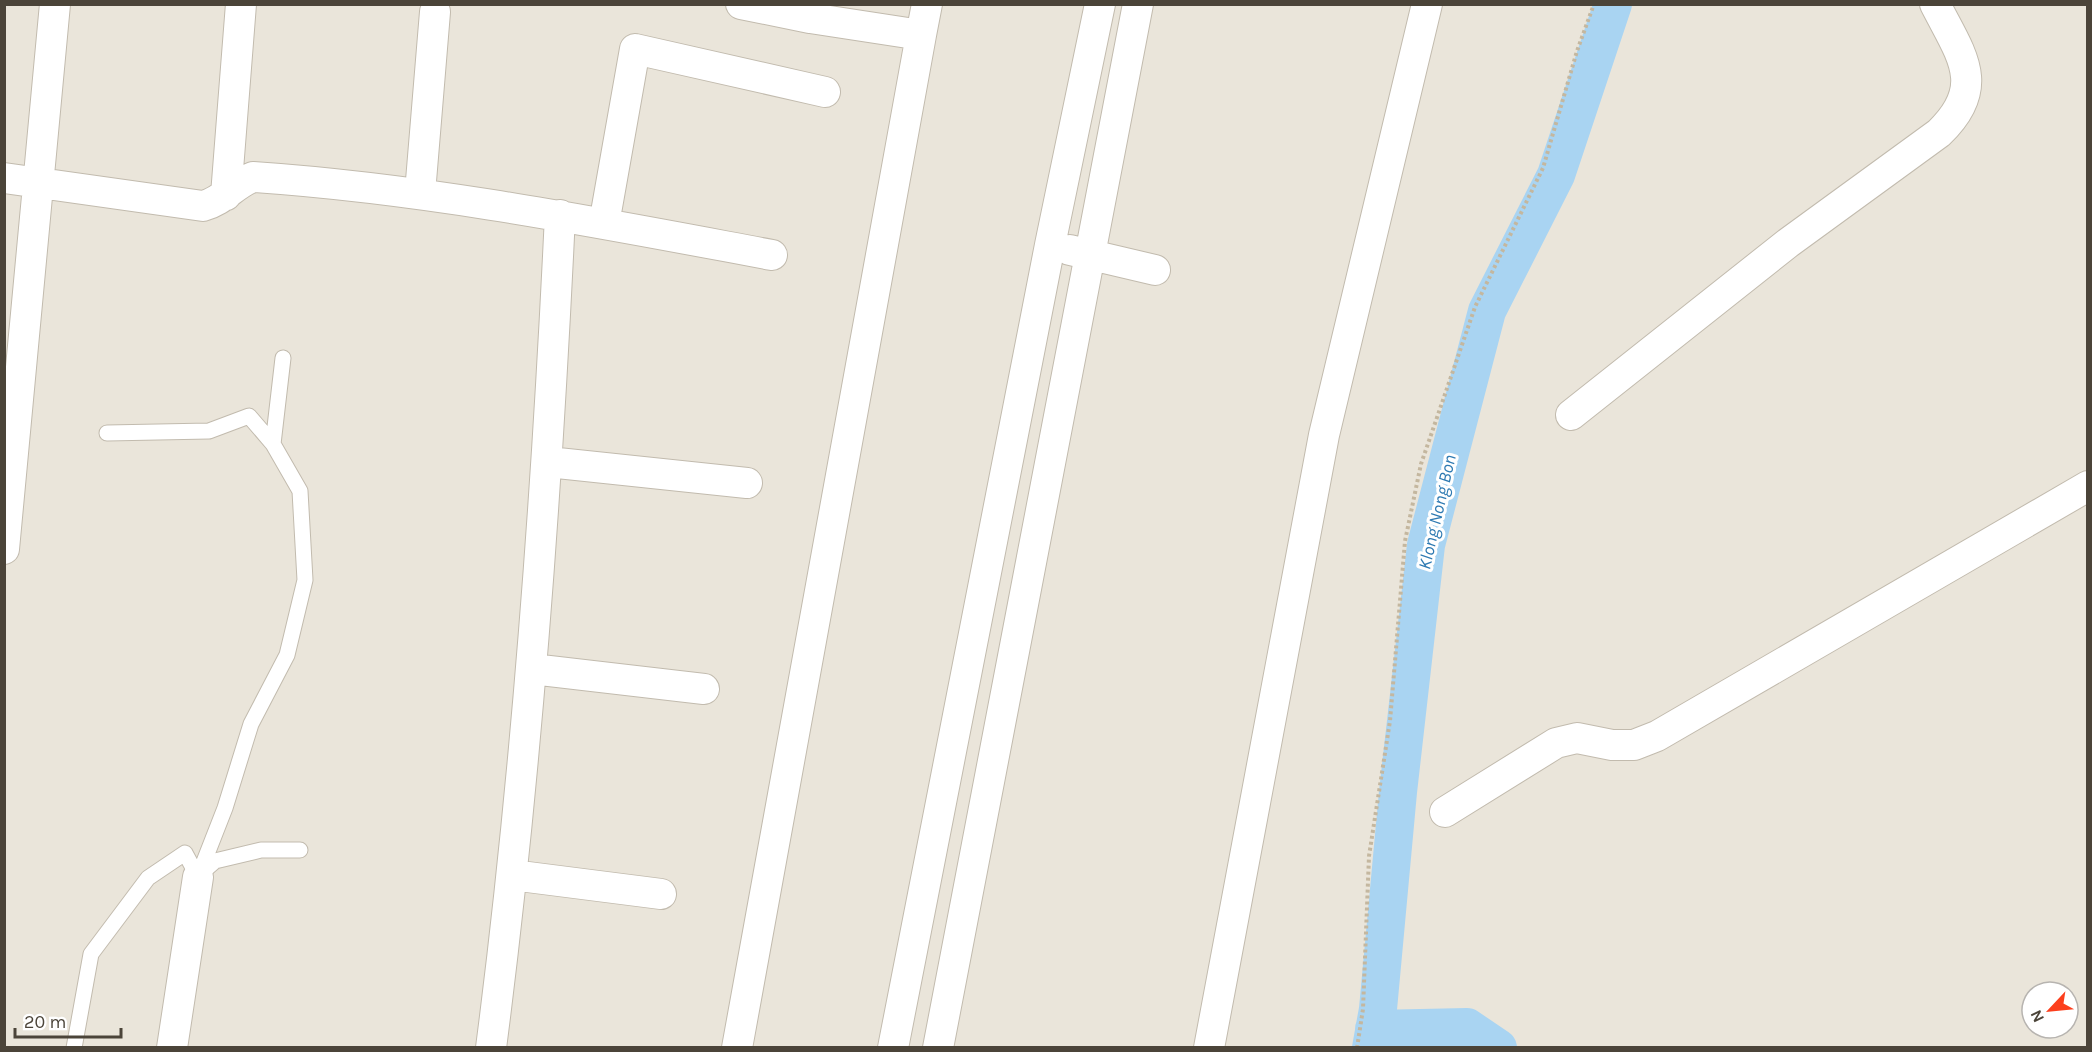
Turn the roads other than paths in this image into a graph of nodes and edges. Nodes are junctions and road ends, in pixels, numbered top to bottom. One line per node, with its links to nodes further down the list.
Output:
1 (55, 4): 14 (street)
2 (241, 4): 16 (street)
3 (741, 4): 9 (street)
4 (927, 4): 11 (street)
5 (1100, 4): 19 (street)
6 (1138, 4): 20 (street)
7 (1427, 4): 44 (street)
8 (1935, 4): 24 (street)
9 (812, 11): 11 (street)
10 (435, 12): 15 (street)
11 (921, 35): 41 (street)
12 (825, 92): 18 (street)
13 (4, 178): 14 (street)
14 (39, 183): 16 (street); 30 (street)
15 (420, 193): 16 (street); 17 (street)
16 (226, 195)
17 (560, 215): 18 (street); 27 (street)
18 (604, 224): 21 (street)
19 (1050, 245): 20 (street); 42 (street)
20 (1090, 254): 22 (street); 43 (street)
21 (772, 255)
22 (1155, 270)
23 (283, 358): 26 (lane)
24 (1571, 415)
25 (107, 433): 26 (lane)
26 (273, 444): 36 (lane)
27 (548, 462): 28 (street); 31 (street)
28 (747, 483)
29 (2088, 486): 33 (street)
30 (4, 549)
31 (532, 669): 32 (street); 35 (street)
32 (704, 689)
33 (1445, 812)
34 (300, 850): 36 (lane)
35 (512, 875): 37 (street); 40 (street)
36 (198, 877): 38 (lane); 39 (street)
37 (661, 894)
38 (74, 1047)
39 (172, 1047)
40 (491, 1047)
41 (737, 1047)
42 (893, 1047)
43 (938, 1047)
44 (1209, 1047)

